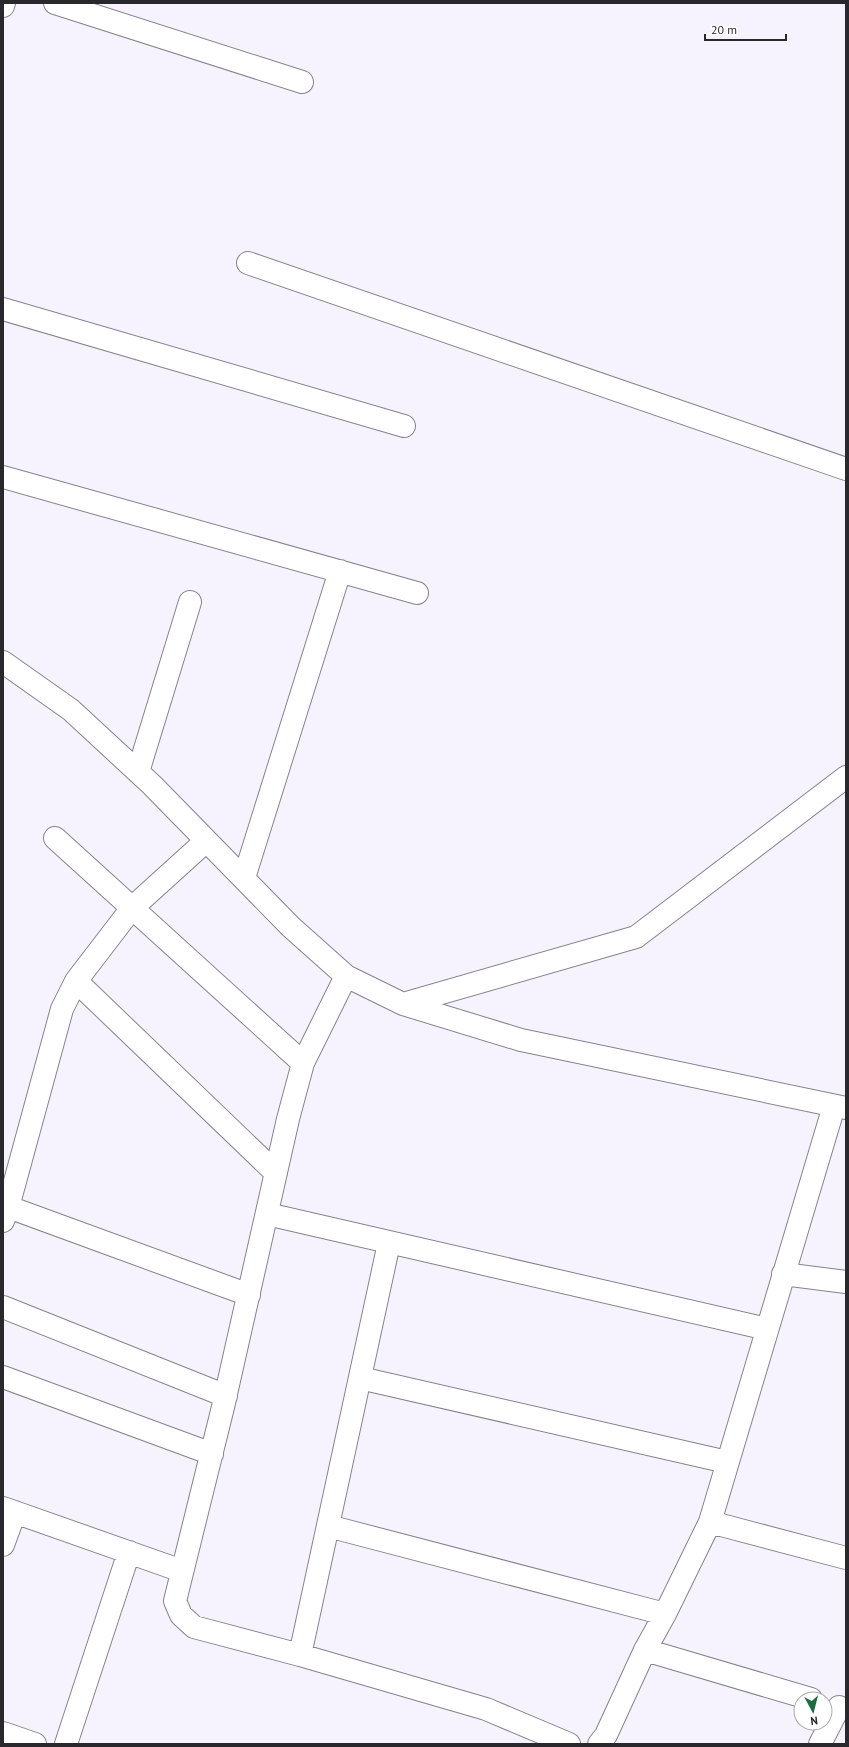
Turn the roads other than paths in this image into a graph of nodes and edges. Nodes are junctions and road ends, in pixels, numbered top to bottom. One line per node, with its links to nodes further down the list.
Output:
1 (55, 3): 2 (street)
2 (302, 82)
3 (248, 263): 6 (street)
4 (3, 309): 5 (street)
5 (404, 426)
6 (846, 469)
7 (3, 477): 8 (street)
8 (340, 571): 9 (street); 16 (street)
9 (417, 593)
10 (190, 602): 12 (street)
11 (3, 662): 12 (street)
12 (138, 772): 15 (street)
13 (846, 776): 20 (street)
14 (55, 838): 17 (street)
15 (206, 841): 16 (street); 17 (street)
16 (244, 878): 18 (street)
17 (132, 908): 19 (street); 21 (street)
18 (346, 976): 20 (street); 21 (street)
19 (76, 981): 23 (street); 24 (street)
20 (403, 1004): 22 (street)
21 (303, 1063): 23 (street)
22 (840, 1107): 27 (street)
23 (276, 1173): 25 (street)
24 (5, 1211): 29 (street)
25 (267, 1214): 26 (street); 29 (street)
26 (389, 1243): 31 (street); 33 (street)
27 (783, 1274): 28 (street); 31 (street)
28 (846, 1282)
29 (249, 1295): 34 (street)
30 (3, 1307): 34 (street)
31 (767, 1329): 36 (street)
32 (3, 1377): 35 (street)
33 (360, 1378): 36 (street); 39 (street)
34 (226, 1396): 35 (street)
35 (212, 1454): 43 (street)
36 (727, 1462): 38 (street)
37 (9, 1510): 40 (street); 41 (street)
38 (710, 1522): 42 (street); 44 (street)
39 (328, 1526): 44 (street); 46 (street)
40 (3, 1545)
41 (129, 1552): 43 (street); 51 (street)
42 (846, 1558)
43 (182, 1571): 46 (street)
44 (665, 1614): 45 (street)
45 (645, 1650): 47 (street); 53 (street)
46 (300, 1655): 52 (street)
47 (793, 1694)
48 (837, 1707): 54 (street)
49 (3, 1733): 50 (street)
50 (35, 1744)
51 (66, 1744)
52 (569, 1744)
53 (599, 1744)
54 (820, 1744)

